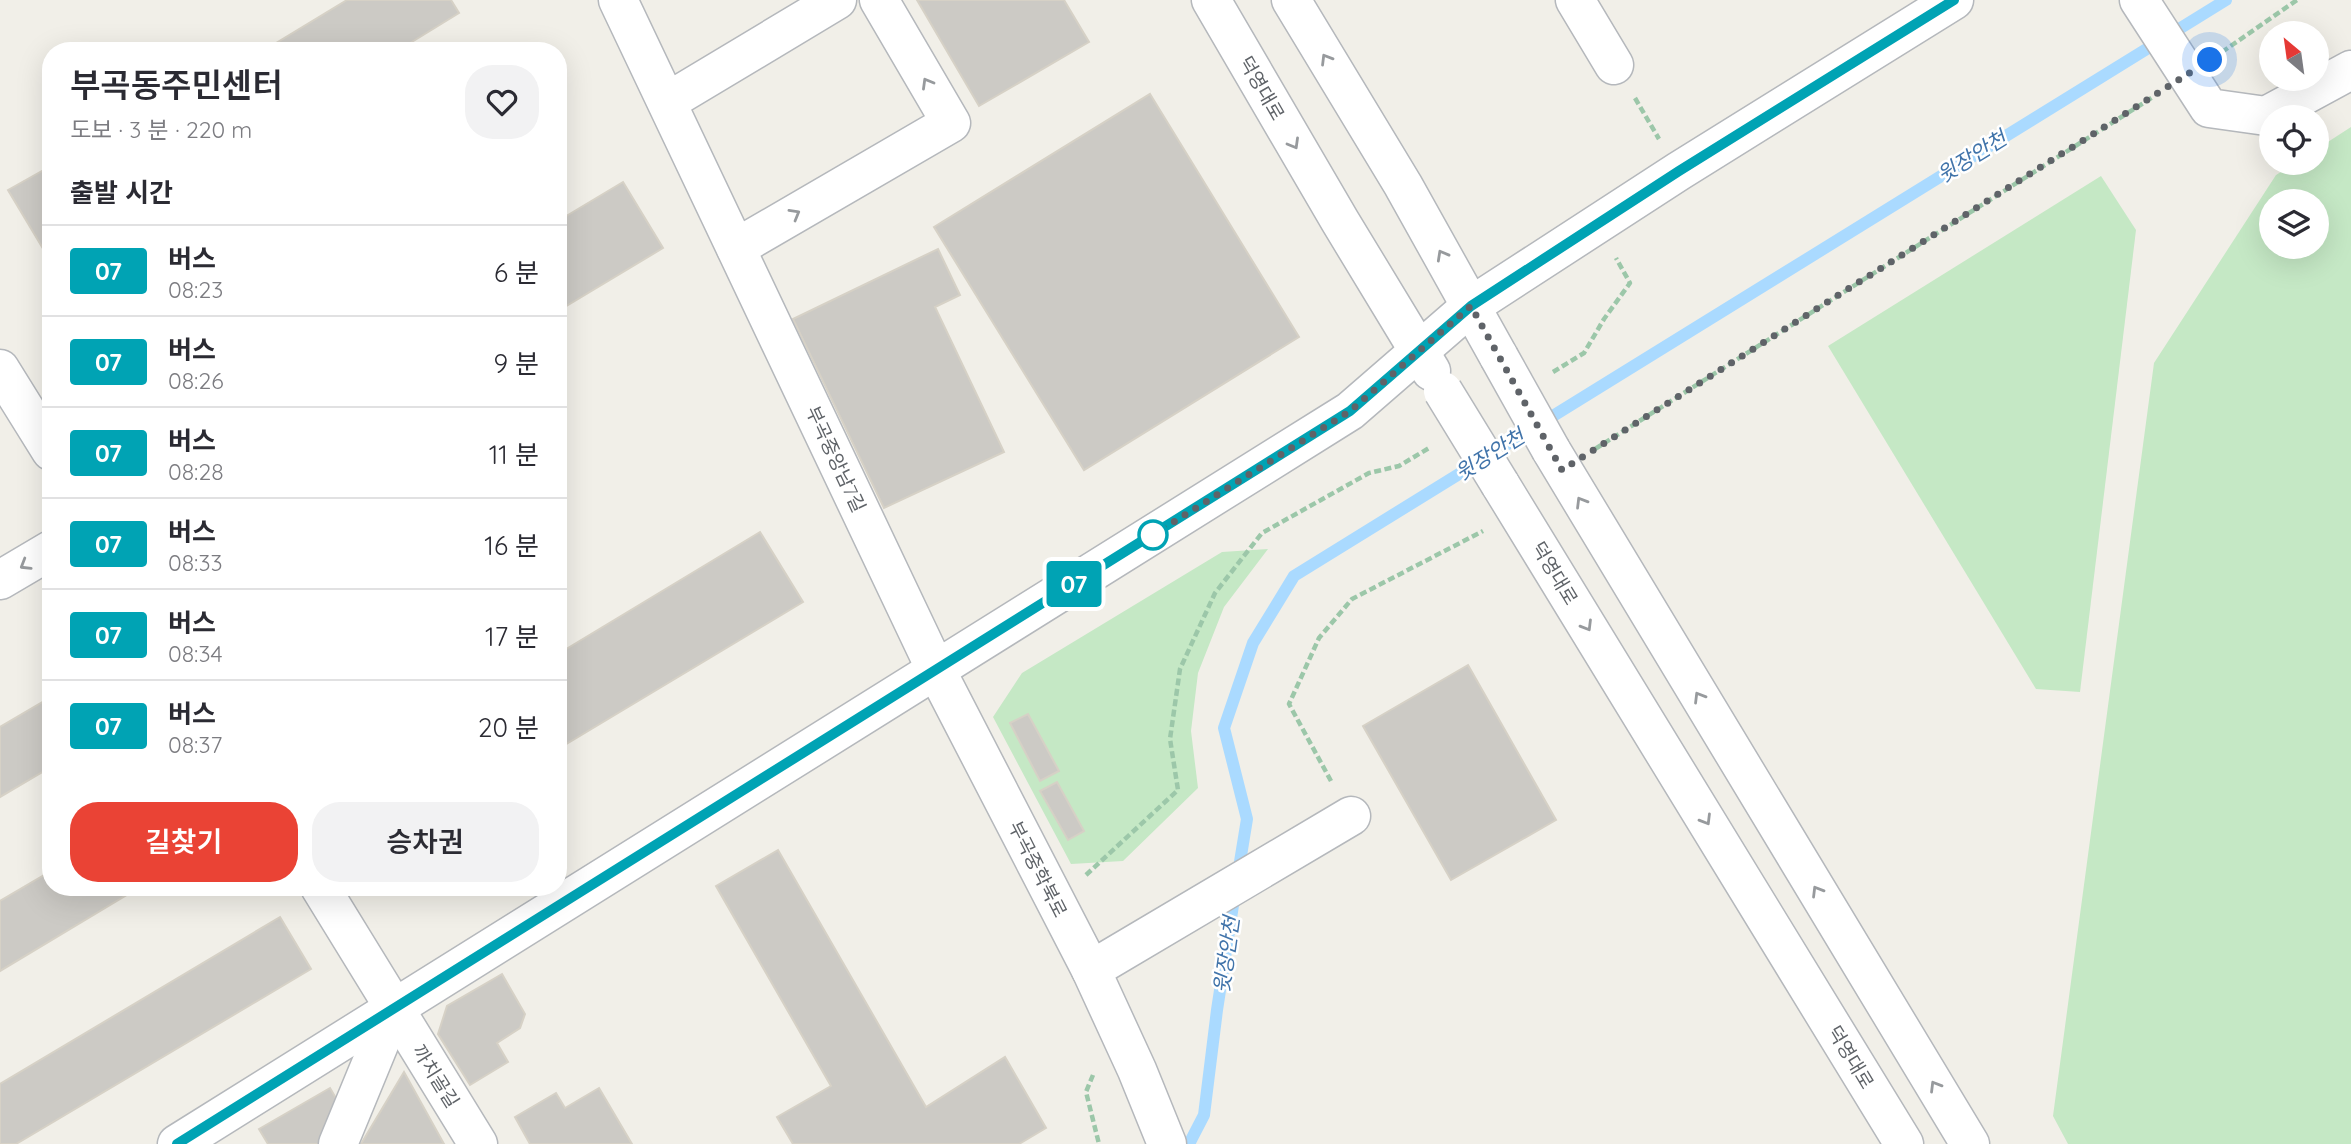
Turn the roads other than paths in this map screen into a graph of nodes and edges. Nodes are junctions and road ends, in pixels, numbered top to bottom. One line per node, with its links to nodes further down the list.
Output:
1 (618, 0): 11 (street, 부곡중앙남7길)
2 (837, 0): 11 (street)
3 (879, 0): 12 (street, one-way to 3)
4 (1211, 0): 14 (street, 덕영대로, one-way to 14)
5 (1291, 0): 13 (street, one-way to 5)
6 (1575, 0): 9 (street)
7 (1954, 0): 13 (street)
8 (2139, 0): 10 (street)
9 (1614, 65)
10 (2351, 70)
11 (667, 102): 12 (street, 부곡중앙남7길)
12 (736, 248): 19 (street, 부곡중앙남7길)
13 (1471, 306): 14 (street); 29 (street, one-way to 13, bridge)
14 (1418, 350): 19 (street); 28 (street, 덕영대로, one-way to 28, bridge)
15 (0, 369): 16 (street)
16 (42, 437)
17 (42, 555): 18 (street, one-way to 18)
18 (0, 580)
19 (936, 670): 22 (street, 부곡중학북로); 23 (street)
20 (1351, 816): 22 (street)
21 (326, 896): 23 (street, 까치골길)
22 (1091, 970): 27 (street, 부곡중학북로)
23 (394, 1008): 24 (street); 25 (street); 26 (street, 까치골길)
24 (177, 1144)
25 (338, 1144)
26 (478, 1144)
27 (1167, 1144)
28 (1904, 1144)
29 (1970, 1144)

